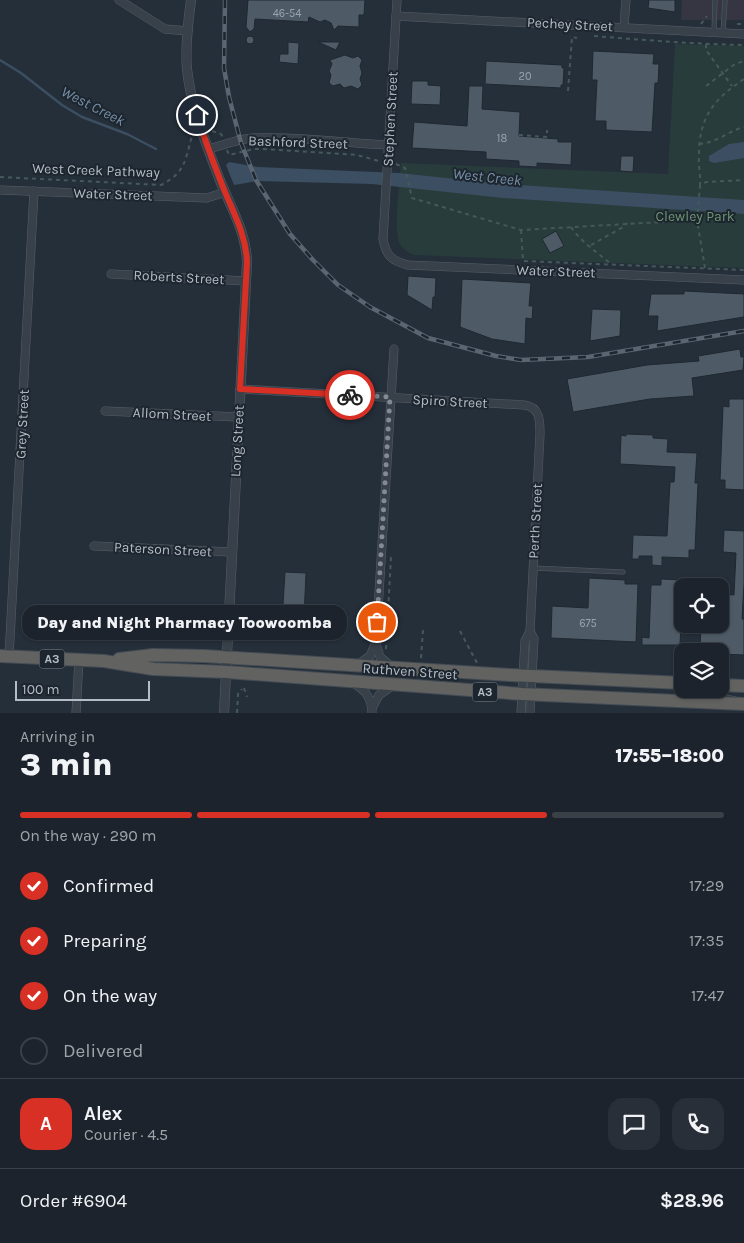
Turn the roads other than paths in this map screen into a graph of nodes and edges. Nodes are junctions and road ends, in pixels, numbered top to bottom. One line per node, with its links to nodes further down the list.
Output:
1 (119, 0): 9 (street)
2 (191, 0): 9 (street, Long Street)
3 (397, 0): 7 (street, Stephen Street)
4 (626, 0): 8 (street)
5 (715, 0): 10 (lane)
6 (725, 0): 11 (lane)
7 (396, 16): 8 (street, Pechey Street); 13 (street, Stephen Street)
8 (624, 27): 10 (street, Pechey Street)
9 (188, 31): 14 (street, Long Street)
10 (714, 32): 11 (street, Pechey Street)
11 (723, 33): 12 (street, Pechey Street)
12 (744, 34)
13 (388, 145): 14 (street, Bashford Street); 18 (street, Stephen Street)
14 (209, 149): 17 (street, Long Street)
15 (0, 190): 16 (street, Water Street)
16 (34, 191): 17 (street, Water Street); 33 (street, Grey Street)
17 (225, 192): 21 (street, Long Street)
18 (383, 239): 20 (street, Water Street)
19 (111, 274): 21 (street, Roberts Street)
20 (744, 280)
21 (246, 281): 23 (street, Long Street)
22 (394, 349): 24 (street)
23 (240, 389): 24 (street, Spiro Street); 27 (street, Long Street)
24 (390, 397): 26 (street, Spiro Street); 32 (street)
25 (105, 411): 27 (street, Allom Street)
26 (537, 412): 30 (street, Perth Street)
27 (238, 417): 29 (street, Long Street)
28 (94, 546): 29 (street, Paterson Street)
29 (232, 552): 34 (street, Long Street)
30 (532, 568): 31 (lane); 40 (street, Perth Street)
31 (623, 572)
32 (376, 642): 37 (street); 38 (street)
33 (5, 657): 35 (highway, Ruthven Street / A3)
34 (227, 657): 36 (highway, Ruthven Street / A3); 37 (highway, Ruthven Street / A3); 39 (street, Long Street)
35 (79, 660): 36 (highway, Ruthven Street / A3); 50 (street)
36 (104, 661): 39 (highway, Ruthven Street / A3)
37 (357, 665): 38 (highway, Ruthven Street / A3)
38 (391, 667): 40 (highway, Ruthven Street / A3)
39 (227, 672): 41 (highway, Ruthven Street / A3); 51 (street, Long Street)
40 (528, 675): 42 (highway, Ruthven Street / A3); 46 (street, Perth Street)
41 (349, 681): 43 (highway, Ruthven Street / A3); 49 (street)
42 (674, 683)
43 (397, 685): 46 (highway, Ruthven Street / A3); 49 (street)
44 (729, 685): 45 (highway)
45 (744, 686)
46 (527, 694): 48 (highway, Ruthven Street / A3); 52 (street, Perth Street); 53 (street, Perth Street)
47 (729, 697): 48 (lane)
48 (744, 703)
49 (372, 712)
50 (76, 713)
51 (224, 713)
52 (521, 713)
53 (530, 713)

